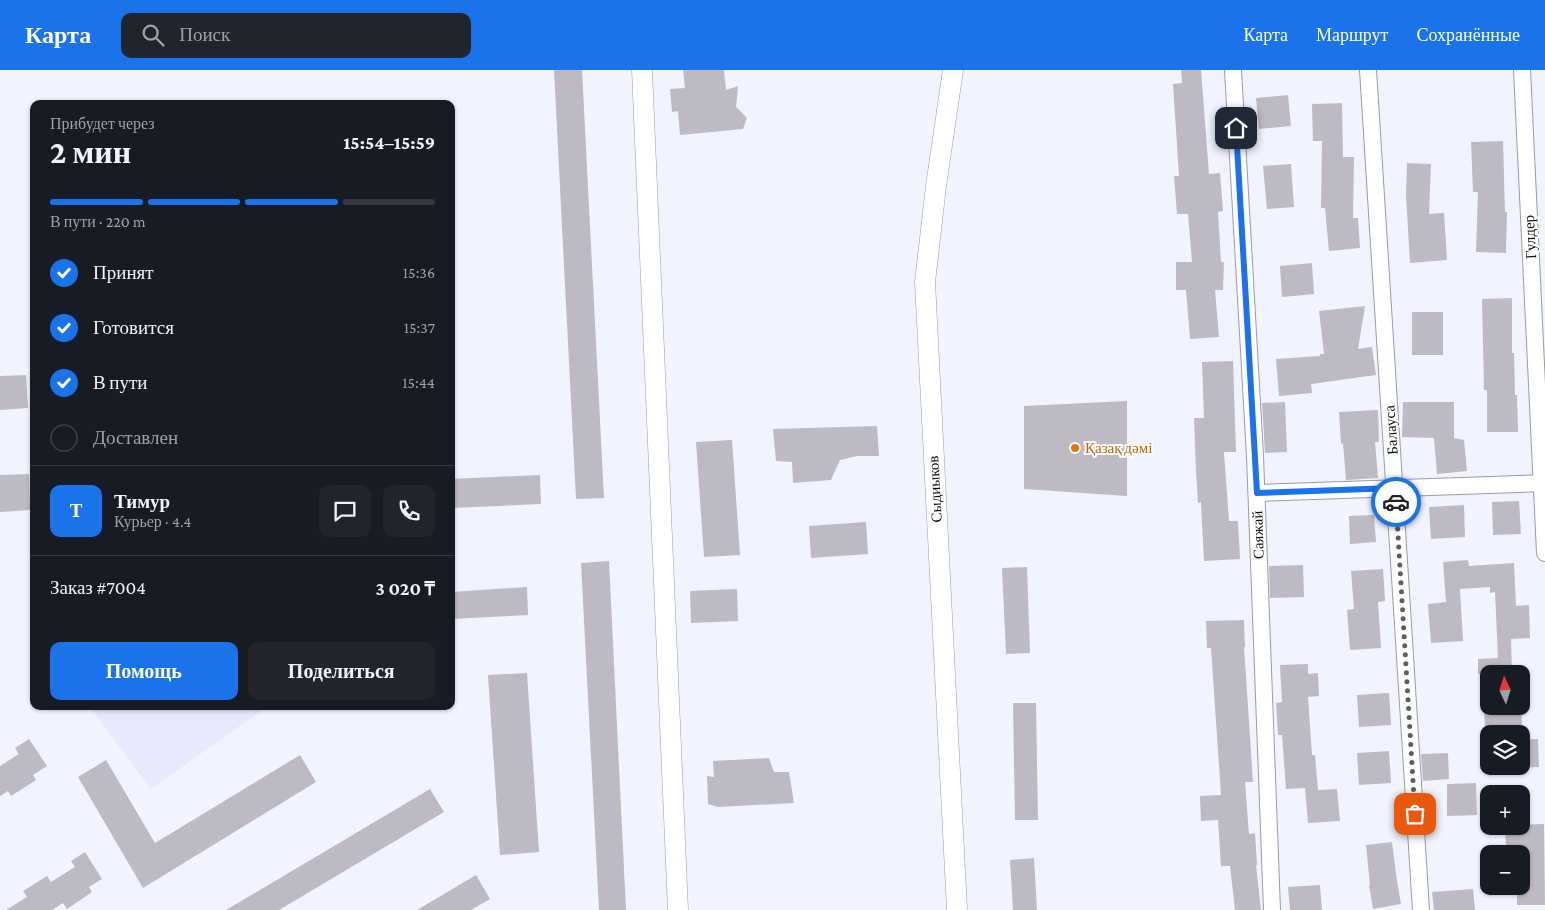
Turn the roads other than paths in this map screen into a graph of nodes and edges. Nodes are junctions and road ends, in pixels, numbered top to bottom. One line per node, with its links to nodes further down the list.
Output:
1 (642, 70): 10 (street)
2 (953, 70): 11 (street, Сыдиыков)
3 (1233, 70): 8 (street, Саяжай)
4 (1368, 70): 7 (street, Балауса)
5 (1522, 70): 6 (street, Гулдер)
6 (1543, 483): 7 (street); 9 (street, Гулдер)
7 (1395, 488): 8 (street); 13 (street, Балауса)
8 (1257, 493): 12 (street, Саяжай)
9 (1545, 554)
10 (678, 910)
11 (957, 910)
12 (1272, 910)
13 (1421, 910)

